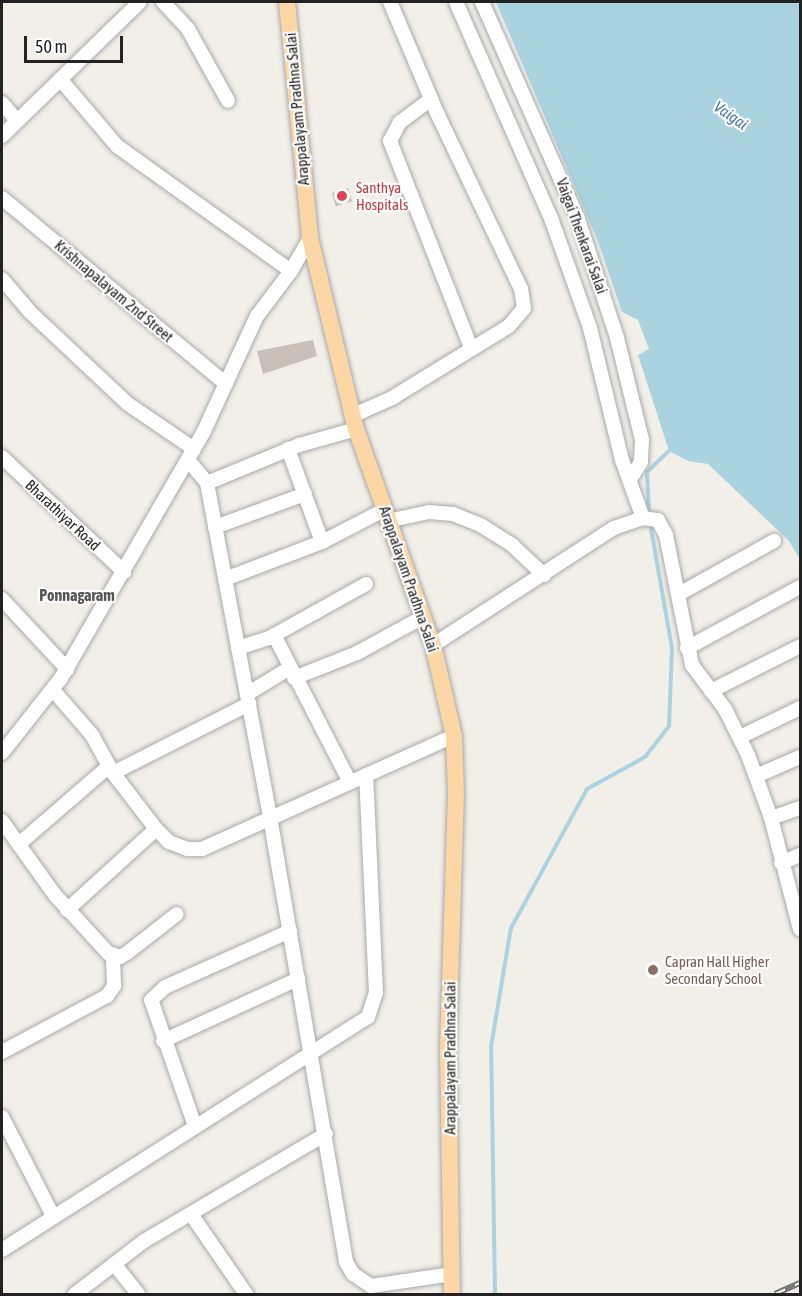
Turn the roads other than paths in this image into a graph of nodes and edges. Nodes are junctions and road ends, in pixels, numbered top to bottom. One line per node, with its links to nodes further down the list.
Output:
1 (163, 2): 9 (street)
2 (287, 2): 14 (main road, Arappalayam Pradhna Salai)
3 (390, 2): 8 (street)
4 (456, 2): 23 (street, Vaigai Thenkarai Salai)
5 (482, 2): 23 (street, Vaigai Thenkarai Salai)
6 (134, 4): 7 (street)
7 (60, 79): 11 (street); 15 (street)
8 (431, 99): 17 (street); 17 (street)
9 (228, 101)
10 (2, 103): 11 (street)
11 (17, 121): 12 (street)
12 (2, 136)
13 (2, 198): 18 (street, Krishnapalayam 2nd Street)
14 (310, 238): 15 (street); 19 (main road, Arappalayam Pradhna Salai)
15 (291, 271): 18 (street)
16 (2, 279): 21 (street)
17 (471, 348): 19 (street)
18 (226, 384): 21 (street)
19 (355, 422): 20 (street); 26 (main road, Arappalayam Pradhna Salai)
20 (288, 449): 24 (street); 25 (street)
21 (191, 454): 24 (street); 31 (street)
22 (2, 457): 31 (street, Bharathiyar Road)
23 (631, 478): 27 (street, Vaigai Thenkarai Salai)
24 (207, 483): 28 (street)
25 (305, 494): 28 (street); 29 (street)
26 (386, 516): 29 (street); 32 (street); 38 (main road, Arappalayam Pradhna Salai)
27 (647, 518): 32 (street); 36 (street, Vaigai Thenkarai Salai)
28 (215, 527): 33 (street)
29 (322, 542): 33 (street)
30 (774, 542): 36 (street)
31 (124, 572): 44 (street)
32 (544, 574): 40 (street)
33 (225, 579): 42 (street)
34 (366, 584): 39 (street)
35 (801, 587): 43 (street)
36 (679, 594): 43 (street, Vaigai Thenkarai Salai)
37 (2, 599): 44 (street)
38 (423, 617): 40 (main road, Arappalayam Pradhna Salai); 45 (street)
39 (274, 635): 42 (street); 45 (street)
40 (433, 645): 50 (main road, Arappalayam Pradhna Salai)
41 (801, 646): 47 (street)
42 (238, 648): 48 (street)
43 (687, 648): 47 (street, Vaigai Thenkarai Salai)
44 (67, 669): 46 (street)
45 (292, 673): 48 (street); 57 (street)
46 (53, 690): 52 (street); 54 (street)
47 (711, 691): 51 (street, Vaigai Thenkarai Salai)
48 (248, 699): 54 (street); 59 (street)
49 (801, 708): 51 (street)
50 (454, 736): 55 (street); 82 (main road, Arappalayam Pradhna Salai)
51 (740, 736): 56 (street, Vaigai Thenkarai Salai)
52 (2, 753)
53 (801, 757): 56 (street)
54 (111, 770): 62 (street); 63 (street)
55 (366, 775): 57 (street); 74 (street)
56 (756, 776): 60 (street, Vaigai Thenkarai Salai)
57 (350, 782): 59 (street)
58 (801, 808): 60 (street)
59 (270, 817): 62 (street); 69 (street)
60 (771, 818): 65 (street, Vaigai Thenkarai Salai)
61 (2, 821): 63 (street)
62 (156, 829): 66 (street)
63 (19, 844): 66 (street)
64 (801, 855): 65 (street)
65 (781, 863): 68 (street, Vaigai Thenkarai Salai)
66 (68, 910): 70 (street)
67 (177, 914): 70 (street)
68 (801, 929)
69 (290, 931): 71 (street); 72 (street)
70 (113, 956): 73 (street)
71 (298, 979): 72 (street); 74 (street)
72 (164, 1041): 76 (street)
73 (2, 1052)
74 (311, 1053): 76 (street); 77 (street)
75 (2, 1117): 79 (street)
76 (195, 1126): 79 (street)
77 (326, 1134): 78 (street); 82 (street)
78 (191, 1214): 81 (street); 85 (street)
79 (53, 1216): 80 (street)
80 (2, 1250)
81 (114, 1264): 83 (street); 84 (street)
82 (452, 1274): 86 (main road, Arappalayam Pradhna Salai)
83 (75, 1294)
84 (138, 1294)
85 (246, 1294)
86 (452, 1294)

